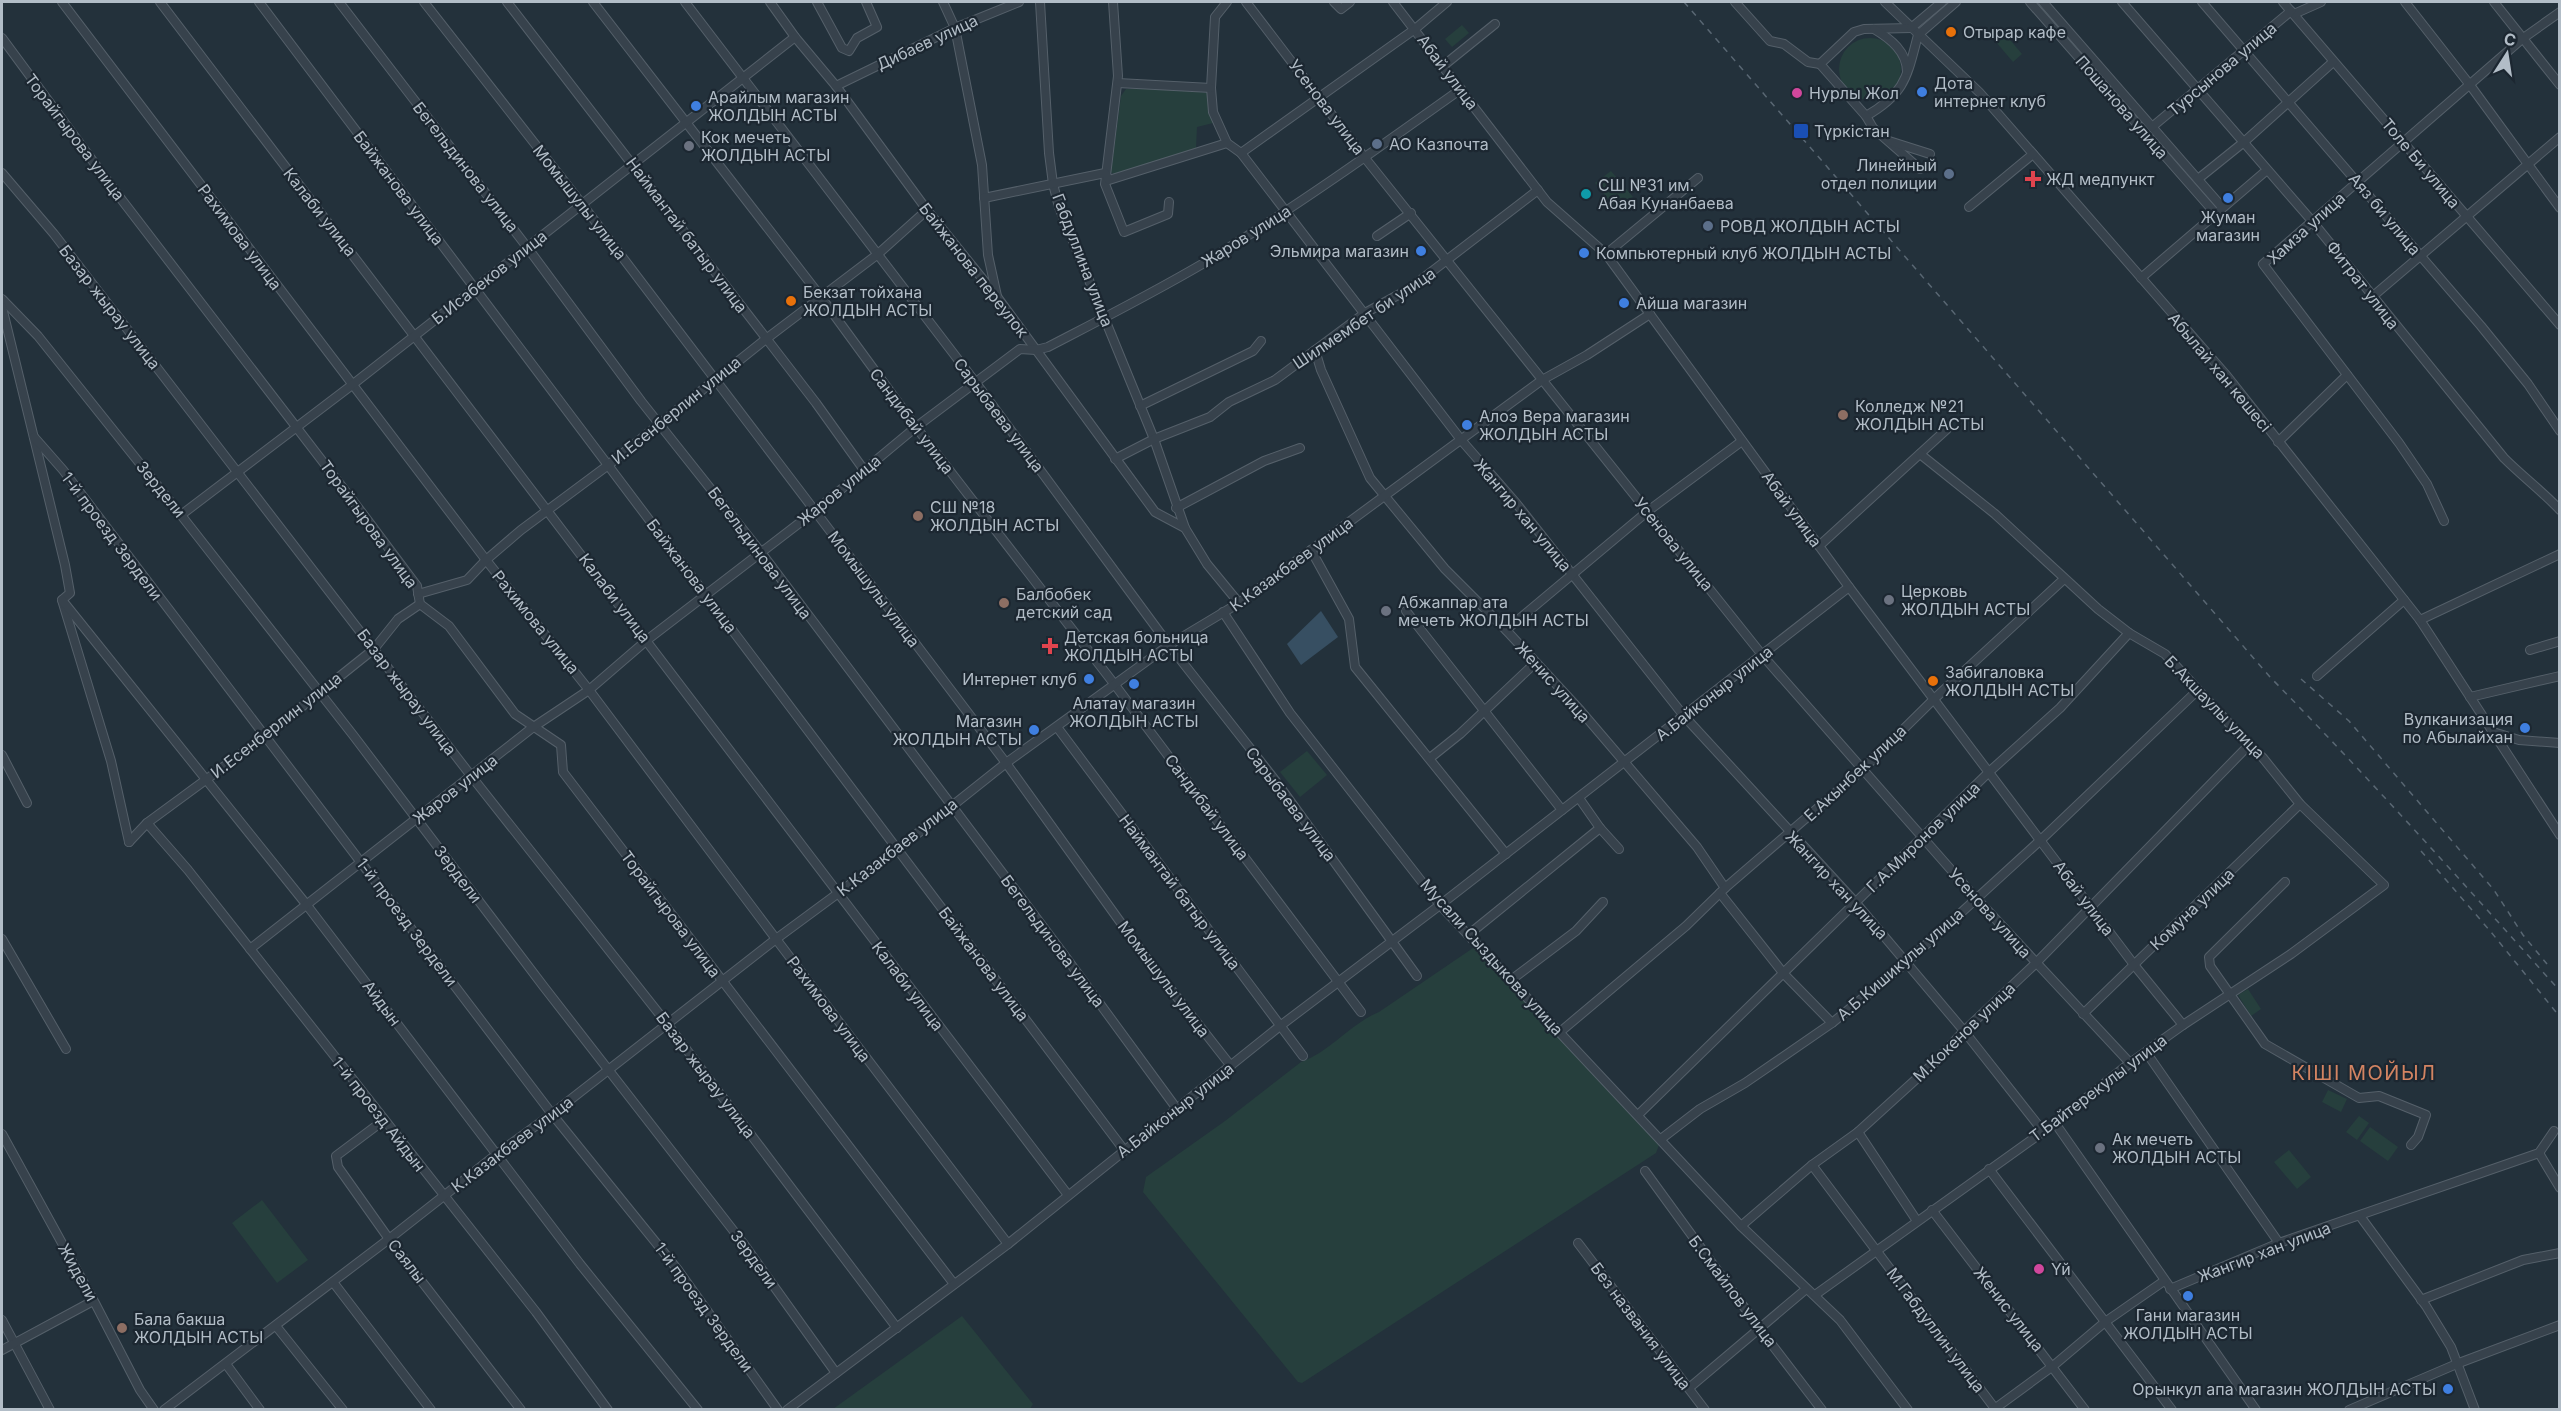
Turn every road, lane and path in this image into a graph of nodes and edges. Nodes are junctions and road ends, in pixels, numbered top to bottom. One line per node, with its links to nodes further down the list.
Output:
1 (62, 2): 121 (street, Рахимова улица)
2 (160, 2): 112 (street, Калаби улица)
3 (259, 2): 102 (street, Байжанова улица)
4 (339, 2): 96 (street, Бегельдинова улица)
5 (424, 2): 85 (street, Момышулы улица)
6 (507, 2): 72 (street, Наймантай батыр улица)
7 (593, 2): 61 (street, Сандибай улица)
8 (685, 2): 50 (street, Сарыбаева улица)
9 (770, 2): 42 (street, Байжанова переулок)
10 (817, 2): 11 (street)
11 (866, 2)
12 (943, 2): 37 (street)
13 (1019, 2): 37 (street, Дибаев улица)
14 (1040, 2): 81 (street, Габдуллина улица)
15 (1113, 2): 51 (street)
16 (1227, 2): 56 (street)
17 (1246, 2): 58 (street, Усенова улица)
18 (1334, 2): 19 (street)
19 (1350, 2)
20 (1394, 2): 39 (street, Абай улица)
21 (1447, 2): 39 (street)
22 (1735, 2): 47 (street)
23 (1885, 2): 38 (street, Абылай хан көшесі)
24 (1942, 2): 38 (street)
25 (1956, 2): 41 (street)
26 (2030, 2): 92 (street, Пошанова улица)
27 (2043, 2): 62 (street, Пошанова улица)
28 (2122, 2): 55 (street, Фитрат улица)
29 (2202, 2): 45 (street, Аяз би улица)
30 (2283, 2): 34 (street, Толе Би улица)
31 (2320, 2): 34 (street, Турсынова улица)
32 (2405, 2): 52 (street)
33 (2494, 2): 44 (street)
34 (2292, 12): 45 (street, Турсынова улица); 46 (street, Толе Би улица)
35 (2559, 12): 44 (street, Хамза улица)
36 (1495, 24): 48 (street)
37 (955, 28): 54 (street, Дибаев улица); 83 (street)
38 (1911, 28): 40 (street); 41 (street, Абылай хан көшесі)
39 (1415, 29): 48 (street, Абай улица); 58 (street)
40 (1874, 29): 47 (street); 49 (street)
41 (1918, 35): 49 (street); 70 (street, Абылай хан көшесі)
42 (795, 37): 50 (street, Б.Исабеков улица); 54 (street, Байжанова переулок)
43 (2, 38): 124 (street, Торайгырова улица)
44 (2522, 39): 52 (street, Хамза улица); 53 (street)
45 (2244, 52): 55 (street, Турсынова улица); 59 (street, Аяз би улица)
46 (2333, 62): 59 (street); 64 (street, Толе Би улица)
47 (1820, 64): 60 (street)
48 (1443, 66): 57 (street, Абай улица)
49 (1907, 77): 60 (street)
50 (746, 78): 61 (street, Б.Исабеков улица); 97 (street, Сарыбаева улица)
51 (1118, 83): 56 (street); 77 (street)
52 (2470, 85): 64 (street, Хамза улица); 73 (street)
53 (2559, 85)
54 (836, 86): 89 (street, Байжанова переулок)
55 (2199, 87): 62 (street, Турсынова улица); 66 (street, Фитрат улица)
56 (1211, 88): 67 (street)
57 (1461, 88): 71 (street, Жаров улица); 82 (street, Абай улица)
58 (1321, 98): 68 (street); 71 (street, Усенова улица)
59 (2289, 102): 66 (street); 80 (street, Аяз би улица)
60 (1866, 116): 65 (street)
61 (685, 122): 72 (street, Б.Исабеков улица); 103 (street, Сандибай улица)
62 (2152, 127): 79 (street, Пошанова улица)
63 (2559, 137): 73 (street)
64 (2403, 140): 80 (street, Хамза улица); 93 (street, Толе Би улица)
65 (1887, 141): 69 (street); 74 (street)
66 (2244, 142): 75 (street, Фитрат улица); 79 (street)
67 (1227, 143): 68 (street, Жангир хан улица); 77 (street)
68 (1242, 153): 90 (street, Жангир хан улица)
69 (1930, 154)
70 (2033, 154): 86 (street); 101 (street, Абылай хан көшесі)
71 (1365, 158): 90 (street, Жаров улица); 91 (street, Усенова улица)
72 (633, 164): 85 (street, Б.Исабеков улица); 113 (street, Наймантай батыр улица)
73 (2527, 164): 88 (street); 93 (street)
74 (1920, 169)
75 (2267, 170): 87 (street); 94 (street, Фитрат улица)
76 (2, 172): 138 (street, Базар жырау улица)
77 (1105, 173): 81 (street); 84 (street)
78 (1698, 178): 98 (street)
79 (2198, 179): 87 (street, Пошанова улица)
80 (2357, 181): 94 (street, Хамза улица); 99 (street, Аяз би улица)
81 (1053, 184): 83 (street); 110 (street, Габдуллина улица)
82 (1538, 190): 98 (street, Абай улица); 100 (street, Шилмембет би улица)
83 (984, 198): 105 (street)
84 (1169, 202)
85 (582, 204): 96 (street, Б.Исабеков улица); 118 (street, Момышулы улица)
86 (1969, 207)
87 (2222, 207): 92 (street)
88 (2559, 208)
89 (927, 210): 97 (street, И.Есенберлин улица); 105 (street, Байжанова переулок)
90 (1286, 211): 108 (street, Жангир хан улица); 110 (street, Жаров улица)
91 (1411, 213): 95 (street); 100 (street, Усенова улица)
92 (2215, 213): 101 (street)
93 (2467, 218): 99 (street); 111 (street, Толе Би улица)
94 (2312, 221): 104 (street, Фитрат улица); 117 (street, Хамза улица)
95 (1377, 236)
96 (527, 247): 102 (street, Б.Исабеков улица); 123 (street, Бегельдинова улица)
97 (878, 254): 103 (street, И.Есенберлин улица); 120 (street, Сарыбаева улица)
98 (1606, 254): 109 (street, Абай улица)
99 (2421, 257): 104 (street); 127 (street, Аяз би улица)
100 (1449, 260): 108 (street, Шилмембет би улица); 119 (street, Усенова улица)
101 (2141, 278): 132 (street, Абылай хан көшесі)
102 (476, 287): 112 (street, Б.Исабеков улица); 136 (street, Байжанова улица)
103 (821, 297): 113 (street, И.Есенберлин улица); 125 (street, Сандибай улица)
104 (2372, 297): 141 (street, Фитрат улица)
105 (998, 298): 115 (street, Байжанова переулок)
106 (2, 299): 145 (street, Зердели)
107 (2, 307): 128 (street)
108 (1365, 314): 116 (street, Шилмембет би улица); 130 (street, Жангир хан улица)
109 (1650, 314): 119 (street, К.Казакбаев улица); 131 (street, Абай улица)
110 (1105, 318): 115 (street, Жаров улица); 122 (street, Габдуллина улица)
111 (2559, 325)
112 (415, 336): 121 (street, Б.Исабеков улица); 142 (street, Калаби улица)
113 (766, 339): 118 (street, И.Есенберлин улица); 137 (street, Наймантай батыр улица)
114 (1262, 341): 122 (street)
115 (1035, 350): 120 (street, Жаров улица); 135 (street, Байжанова переулок)
116 (1315, 350): 129 (street, Шилмембет би улица); 139 (street, Женис улица)
117 (2347, 375): 132 (street); 146 (street, Хамза улица)
118 (715, 379): 123 (street, И.Есенберлин улица); 143 (street, Момышулы улица)
119 (1542, 380): 130 (street, К.Казакбаев улица); 144 (street, Усенова улица)
120 (976, 383): 125 (street, Жаров улица); 169 (street, Сарыбаева улица)
121 (352, 384): 124 (street, Б.Исабеков улица); 152 (street, Рахимова улица)
122 (1140, 406): 129 (street, Габдуллина улица)
123 (660, 423): 136 (street, И.Есенберлин улица); 150 (street, Бегельдинова улица)
124 (297, 425): 138 (street, Б.Исабеков улица); 156 (street, Торайгырова улица)
125 (916, 427): 137 (street, Жаров улица); 176 (street, Сандибай улица)
126 (1947, 429): 134 (street)
127 (2559, 431)
128 (34, 437): 158 (street); 187 (street, 1-й проезд Зердели)
129 (1154, 440): 135 (street, Шилмембет би улица); 140 (street, Габдуллина улица)
130 (1462, 441): 139 (street, К.Казакбаев улица); 153 (street, Жангир хан улица)
131 (1742, 441): 144 (street); 148 (street, Абай улица)
132 (2278, 442): 159 (street, Абылай хан көшесі)
133 (1300, 448): 140 (street)
134 (1920, 454): 148 (street); 154 (street, Б.Акшаулы улица)
135 (1115, 459): 147 (street, Байжанова переулок)
136 (607, 466): 142 (street, И.Есенберлин улица); 157 (street, Байжанова улица)
137 (864, 471): 143 (street, Жаров улица)
138 (236, 472): 145 (street, Б.Исабеков улица); 170 (street, Базар жырау улица)
139 (1386, 495): 149 (street, К.Казакбаев улица); 165 (street, Женис улица)
140 (1176, 508): 147 (street, Габдуллина улица)
141 (2559, 510)
142 (548, 511): 152 (street, И.Есенберлин улица); 167 (street, Калаби улица)
143 (815, 511): 150 (street, Жаров улица); 192 (street, Момышулы улица)
144 (1648, 511): 153 (street); 172 (street, Усенова улица)
145 (181, 515): 179 (street, Зердели)
146 (2444, 521)
147 (1185, 528): 160 (street)
148 (1819, 546): 155 (street, Абай улица)
149 (1311, 550): 160 (street, К.Казакбаев улица); 191 (street)
150 (760, 552): 157 (street, Жаров улица); 201 (street, Бегельдинова улица)
151 (2559, 554): 164 (street)
152 (486, 560): 156 (street, И.Есенберлин улица); 177 (street, Рахимова улица)
153 (1573, 574): 165 (street); 183 (street, Жангир хан улица)
154 (2064, 579): 166 (street, Б.Акшаулы улица); 181 (street, Е.Акынбек улица)
155 (1849, 586): 172 (street, А.Байконыр улица); 181 (street, Абай улица)
156 (418, 594): 161 (street, Торайгырова улица)
157 (706, 594): 167 (street, Жаров улица); 210 (street, Байжанова улица)
158 (62, 600): 197 (street, Айдын); 204 (street, И.Есенберлин улица)
159 (2404, 600): 164 (street, Абылай хан көшесі); 174 (street)
160 (1239, 603): 163 (street, К.Казакбаев улица)
161 (420, 604): 170 (street, И.Есенберлин улица); 185 (street, Торайгырова улица)
162 (1406, 611): 182 (street)
163 (1223, 612): 169 (street, К.Казакбаев улица); 222 (street, Мусали Сыздыкова улица)
164 (2420, 620): 180 (street, Абылай хан көшесі)
165 (1506, 630): 173 (street, Женис улица)
166 (2129, 633): 178 (street, Б.Акшаулы улица); 195 (street, Г.А.Миронов улица)
167 (647, 640): 177 (street, Жаров улица); 217 (street, Калаби улица)
168 (2559, 641): 171 (street)
169 (1169, 645): 176 (street, К.Казакбаев улица); 227 (street, Сарыбаева улица)
170 (374, 649): 179 (street, И.Есенберлин улица); 196 (street, Базар жырау улица)
171 (2530, 650)
172 (1763, 656): 183 (street, А.Байконыр улица); 194 (street, Усенова улица)
173 (1535, 663): 182 (street); 193 (street, Женис улица)
174 (2317, 676)
175 (2559, 676): 180 (street)
176 (1115, 685): 184 (street, К.Казакбаев улица); 236 (street, Сандибай улица)
177 (589, 690): 185 (street, Жаров улица); 226 (street, Рахимова улица)
178 (2198, 690): 189 (street, Б.Акшаулы улица); 209 (street, А.Б.Кишикулы улица)
179 (318, 692): 187 (street, И.Есенберлин улица); 203 (street, Зердели)
180 (2470, 697): 186 (street, Абылай хан көшесі)
181 (1934, 699): 194 (street, Е.Акынбек улица); 195 (street, Абай улица)
182 (1483, 710): 191 (street); 202 (street)
183 (1684, 716): 193 (street, А.Байконыр улица); 206 (street, Жангир хан улица)
184 (1057, 727): 192 (street, К.Казакбаев улица); 243 (street, Наймантай батыр улица)
185 (532, 728): 196 (street, Жаров улица); 235 (street, Торайгырова улица)
186 (2493, 732): 188 (street); 207 (street, Абылай хан көшесі)
187 (264, 737): 197 (street, И.Есенберлин улица); 213 (street, 1-й проезд Зердели)
188 (2559, 743)
189 (2249, 746): 200 (street, Б.Акшаулы улица); 223 (street, М.Кокенов улица)
190 (2, 755): 199 (street)
191 (1430, 758): 212 (street)
192 (1006, 763): 201 (street, К.Казакбаев улица); 250 (street, Момышулы улица)
193 (1623, 764): 198 (street, А.Байконыр улица); 216 (street, Женис улица)
194 (1863, 769): 206 (street, Е.Акынбек улица); 208 (street, Усенова улица)
195 (1989, 772): 208 (street, Г.А.Миронов улица); 209 (street, Абай улица)
196 (471, 777): 203 (street, Жаров улица); 241 (street, Базар жырау улица)
197 (206, 780): 204 (street, И.Есенберлин улица); 221 (street, Айдын)
198 (1579, 798): 202 (street, А.Байконыр улица); 205 (street)
199 (27, 803)
200 (2300, 804): 215 (street, Б.Акшаулы улица); 231 (street, Комуна улица)
201 (950, 806): 210 (street, К.Казакбаев улица); 252 (street, Бегельдинова улица)
202 (1562, 810): 212 (street, А.Байконыр улица)
203 (416, 819): 213 (street, Жаров улица); 251 (street, Зердели)
204 (147, 823): 228 (street, 1-й проезд Айдын)
205 (1600, 828): 211 (street); 224 (street)
206 (1789, 833): 216 (street, Е.Акынбек улица); 220 (street, Жангир хан улица)
207 (2559, 835)
208 (1922, 838): 218 (street, Усенова улица); 220 (street, Г.А.Миронов улица)
209 (2041, 840): 218 (street, А.Б.Кишикулы улица); 223 (street, Абай улица)
210 (898, 849): 217 (street, К.Казакбаев улица); 263 (street, Байжанова улица)
211 (1619, 849)
212 (1506, 854): 222 (street, А.Байконыр улица)
213 (361, 862): 221 (street, Жаров улица); 253 (street, 1-й проезд Зердели)
214 (2285, 882): 237 (street)
215 (2384, 885): 237 (street, Т.Байтерекулы улица)
216 (1722, 891): 232 (street, Женис улица); 245 (street, Е.Акынбек улица)
217 (837, 893): 226 (street, К.Казакбаев улица); 270 (street, Калаби улица)
218 (1975, 897): 229 (street, А.Б.Кишикулы улица); 230 (street, Усенова улица)
219 (1603, 902): 234 (street)
220 (1856, 903): 229 (street, Жангир хан улица); 232 (street, Г.А.Миронов улица)
221 (306, 904): 228 (street, Жаров улица); 265 (street, Айдын)
222 (1440, 905): 224 (street, Мусали Сыздыкова улица); 227 (street, А.Байконыр улица)
223 (2091, 907): 230 (street, М.Кокенов улица); 231 (street, Абай улица)
224 (1468, 934): 234 (street, Мусали Сыздыкова улица)
225 (2, 939): 246 (street)
226 (776, 939): 235 (street, К.Казакбаев улица); 279 (street, Рахимова улица)
227 (1391, 941): 233 (street, Сарыбаева улица); 236 (street, А.Байконыр улица)
228 (250, 949): 255 (street, 1-й проезд Айдын)
229 (1906, 962): 240 (street, А.Б.Кишикулы улица); 244 (street, Жангир хан улица)
230 (2036, 964): 239 (street, Усенова улица); 244 (street, М.Кокенов улица)
231 (2135, 966): 239 (street, Комуна улица); 242 (street, Абай улица)
232 (1784, 974): 240 (street, Женис улица); 254 (street, Г.А.Миронов улица)
233 (1417, 975)
234 (1511, 980): 245 (street, Мусали Сыздыкова улица)
235 (723, 982): 241 (street, К.Казакбаев улица); 284 (street, Торайгырова улица)
236 (1339, 982): 238 (street, Сандибай улица); 243 (street, А.Байконыр улица)
237 (2230, 994): 242 (street, Т.Байтерекулы улица); 262 (street)
238 (1361, 1012)
239 (2083, 1014): 249 (street, Усенова улица)
240 (1832, 1023): 261 (street, А.Б.Кишикулы улица)
241 (668, 1024): 251 (street, К.Казакбаев улица); 294 (street, Базар жырау улица)
242 (2183, 1025): 247 (street, Т.Байтерекулы улица)
243 (1280, 1026): 248 (street, Наймантай батыр улица); 250 (street, А.Байконыр улица)
244 (1964, 1031): 257 (street, Жангир хан улица); 259 (street, М.Кокенов улица)
245 (1560, 1032): 254 (street, Мусали Сыздыкова улица)
246 (66, 1049)
247 (2146, 1052): 249 (street, Т.Байтерекулы улица); 278 (street)
248 (1303, 1056)
249 (2130, 1063): 256 (street, Т.Байтерекулы улица)
250 (1231, 1066): 252 (street, А.Байконыр улица)
251 (608, 1070): 253 (street, К.Казакбаев улица); 301 (street, Зердели)
252 (1177, 1109): 263 (street, А.Байконыр улица)
253 (552, 1114): 265 (street, К.Казакбаев улица); 314 (street, 1-й проезд Зердели)
254 (1638, 1114): 261 (street, Мусали Сыздыкова улица)
255 (384, 1120): 271 (street, 1-й проезд Айдын); 276 (street, Саялы)
256 (2055, 1123): 257 (street, Т.Байтерекулы улица); 282 (street)
257 (2042, 1130): 267 (street, Т.Байтерекулы улица)
258 (2554, 1131): 264 (street)
259 (1858, 1132): 266 (street, М.Кокенов улица); 274 (street)
260 (2, 1134): 289 (street, Жидели)
261 (1661, 1139): 275 (street, Мусали Сыздыкова улица)
262 (2411, 1145)
263 (1125, 1149): 270 (street, А.Байконыр улица)
264 (2539, 1153): 269 (street); 273 (street, Жангир хан улица)
265 (497, 1154): 271 (street, К.Казакбаев улица); 313 (street, Айдын)
266 (1812, 1165): 275 (street, М.Кокенов улица); 280 (street, М.Габдуллин улица)
267 (1989, 1169): 272 (street, Т.Байтерекулы улица); 291 (street)
268 (1645, 1172): 295 (street, Б.Смайлов улица)
269 (2559, 1188)
270 (1068, 1196): 279 (street, А.Байконыр улица)
271 (443, 1197): 276 (street, К.Казакбаев улица); 312 (street, 1-й проезд Айдын)
272 (1932, 1210): 274 (street, Т.Байтерекулы улица); 300 (street, Женис улица)
273 (2360, 1216): 278 (street, Жангир хан улица); 288 (street)
274 (1917, 1221): 280 (street, Т.Байтерекулы улица)
275 (1741, 1226): 286 (street, Мусали Сыздыкова улица)
276 (389, 1239): 283 (street, К.Казакбаев улица); 311 (street, Саялы)
277 (1578, 1243): 302 (street, Без названия улица)
278 (2279, 1243): 285 (street, Жангир хан улица)
279 (1008, 1244): 284 (street, А.Байконыр улица)
280 (1876, 1251): 287 (street, Т.Байтерекулы улица); 304 (street, М.Габдуллин улица)
281 (2559, 1253): 288 (street)
282 (2164, 1281): 285 (street); 291 (street)
283 (333, 1282): 293 (street, К.Казакбаев улица); 310 (street)
284 (954, 1284): 294 (street, А.Байконыр улица)
285 (2169, 1289): 321 (street)
286 (1805, 1290): 287 (street, Мусали Сыздыкова улица); 295 (street)
287 (1815, 1295): 318 (street, Мусали Сыздыкова улица)
288 (2421, 1300): 298 (street)
289 (93, 1301): 296 (street); 307 (street, Жидели)
290 (2, 1320): 296 (street)
291 (2105, 1322): 300 (street); 320 (street)
292 (2559, 1325): 298 (street)
293 (276, 1326): 299 (street, К.Казакбаев улица); 309 (street)
294 (897, 1328): 301 (street, А.Байконыр улица)
295 (1760, 1329): 302 (street); 317 (street, Б.Смайлов улица)
296 (15, 1343): 297 (street); 306 (street)
297 (2, 1350)
298 (2459, 1363): 305 (street); 322 (street)
299 (226, 1364): 303 (street, К.Казакбаев улица); 308 (street)
300 (2053, 1366): 304 (street); 319 (street, Женис улица)
301 (836, 1373): 315 (street, А.Байконыр улица)
302 (1689, 1388): 316 (street, Без названия улица)
303 (170, 1408)
304 (1995, 1409)
305 (2355, 1409)
306 (50, 1410)
307 (154, 1410)
308 (260, 1410)
309 (343, 1410)
310 (431, 1410)
311 (521, 1410)
312 (608, 1410)
313 (698, 1410)
314 (778, 1410)
315 (787, 1410)
316 (1705, 1410)
317 (1822, 1410)
318 (1908, 1410)
319 (2085, 1410)
320 (2172, 1410)
321 (2256, 1410)
322 (2475, 1410)

